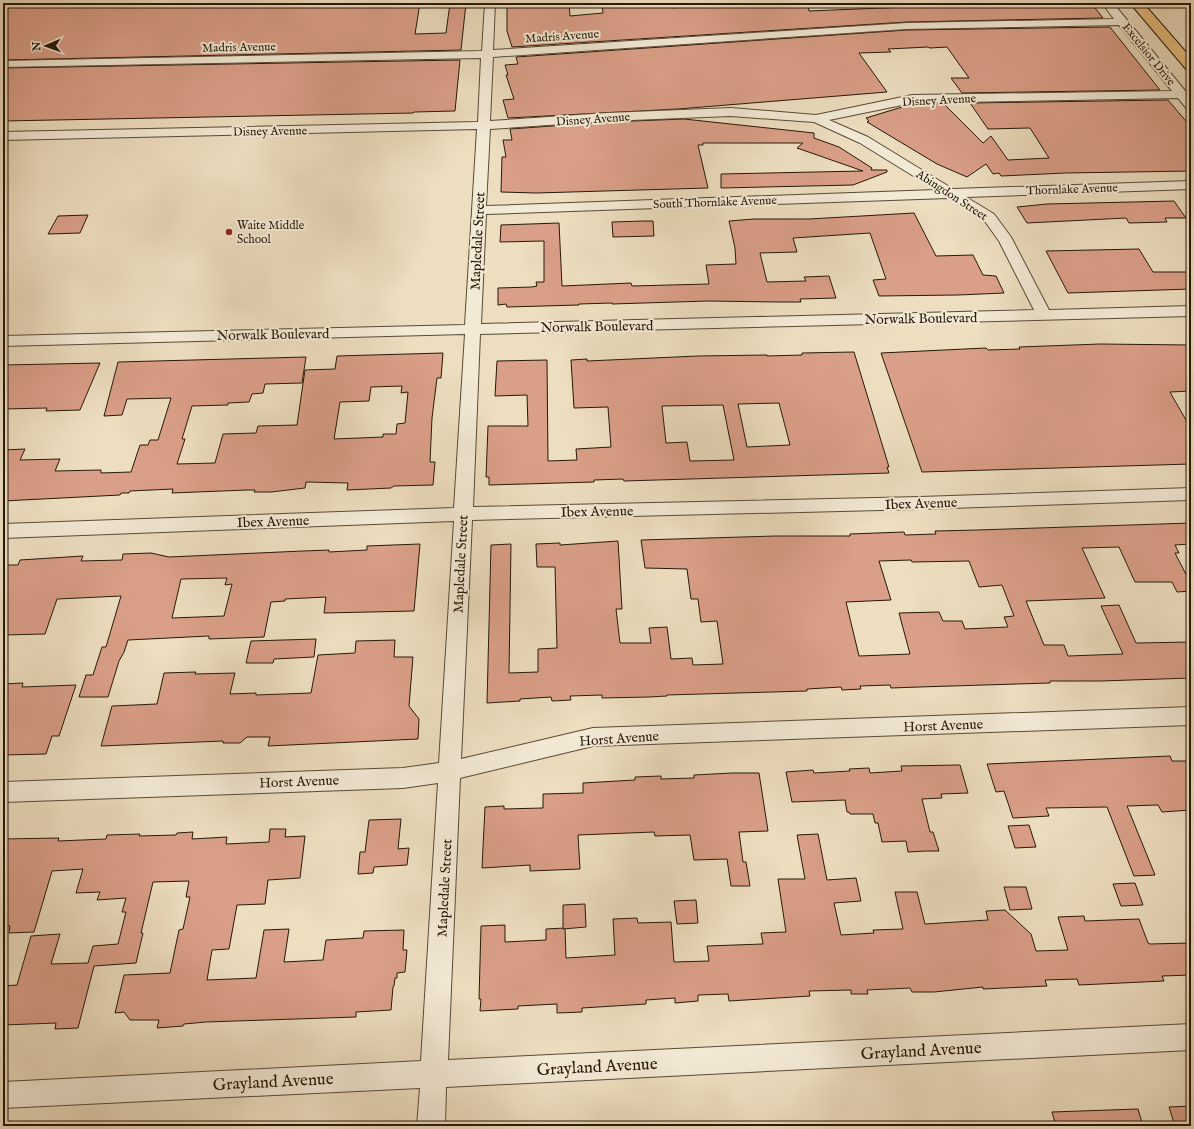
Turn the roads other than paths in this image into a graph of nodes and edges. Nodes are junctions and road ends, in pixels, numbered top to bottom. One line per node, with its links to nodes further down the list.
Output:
1 (490, 3): 5 (street, Mapledale Street)
2 (1107, 3): 4 (street, Excelsior Drive)
3 (1136, 3): 7 (main road, Excelsior Drive)
4 (1123, 22): 5 (street, Madris Avenue); 8 (street, Excelsior Drive)
5 (487, 54): 6 (street, Madris Avenue); 11 (street, Mapledale Street)
6 (3, 64)
7 (1191, 66)
8 (1181, 94): 9 (street, Excelsior Drive); 10 (street, Disney Avenue)
9 (1191, 106)
10 (816, 119): 11 (street, Disney Avenue); 14 (street, Abingdon Street)
11 (484, 126): 12 (street, Disney Avenue); 15 (street, Mapledale Street)
12 (3, 136)
13 (1191, 186): 14 (street, Thornlake Avenue)
14 (952, 193): 15 (street, South Thornlake Avenue); 17 (street, Abingdon Street)
15 (479, 210): 18 (street, Mapledale Street)
16 (1191, 312): 17 (street, Norwalk Boulevard)
17 (1044, 314): 18 (street, Norwalk Boulevard)
18 (473, 329): 19 (street, Norwalk Boulevard); 21 (street, Mapledale Street)
19 (3, 341)
20 (1191, 494): 21 (street, Ibex Avenue)
21 (463, 514): 22 (street, Ibex Avenue); 24 (street, Mapledale Street)
22 (3, 531)
23 (1191, 716): 24 (street, Horst Avenue)
24 (450, 771): 25 (street, Horst Avenue); 27 (street, Mapledale Street)
25 (3, 792)
26 (1191, 1037): 27 (street, Grayland Avenue)
27 (434, 1074): 28 (street, Grayland Avenue); 29 (street, Mapledale Street)
28 (3, 1095)
29 (431, 1126)

